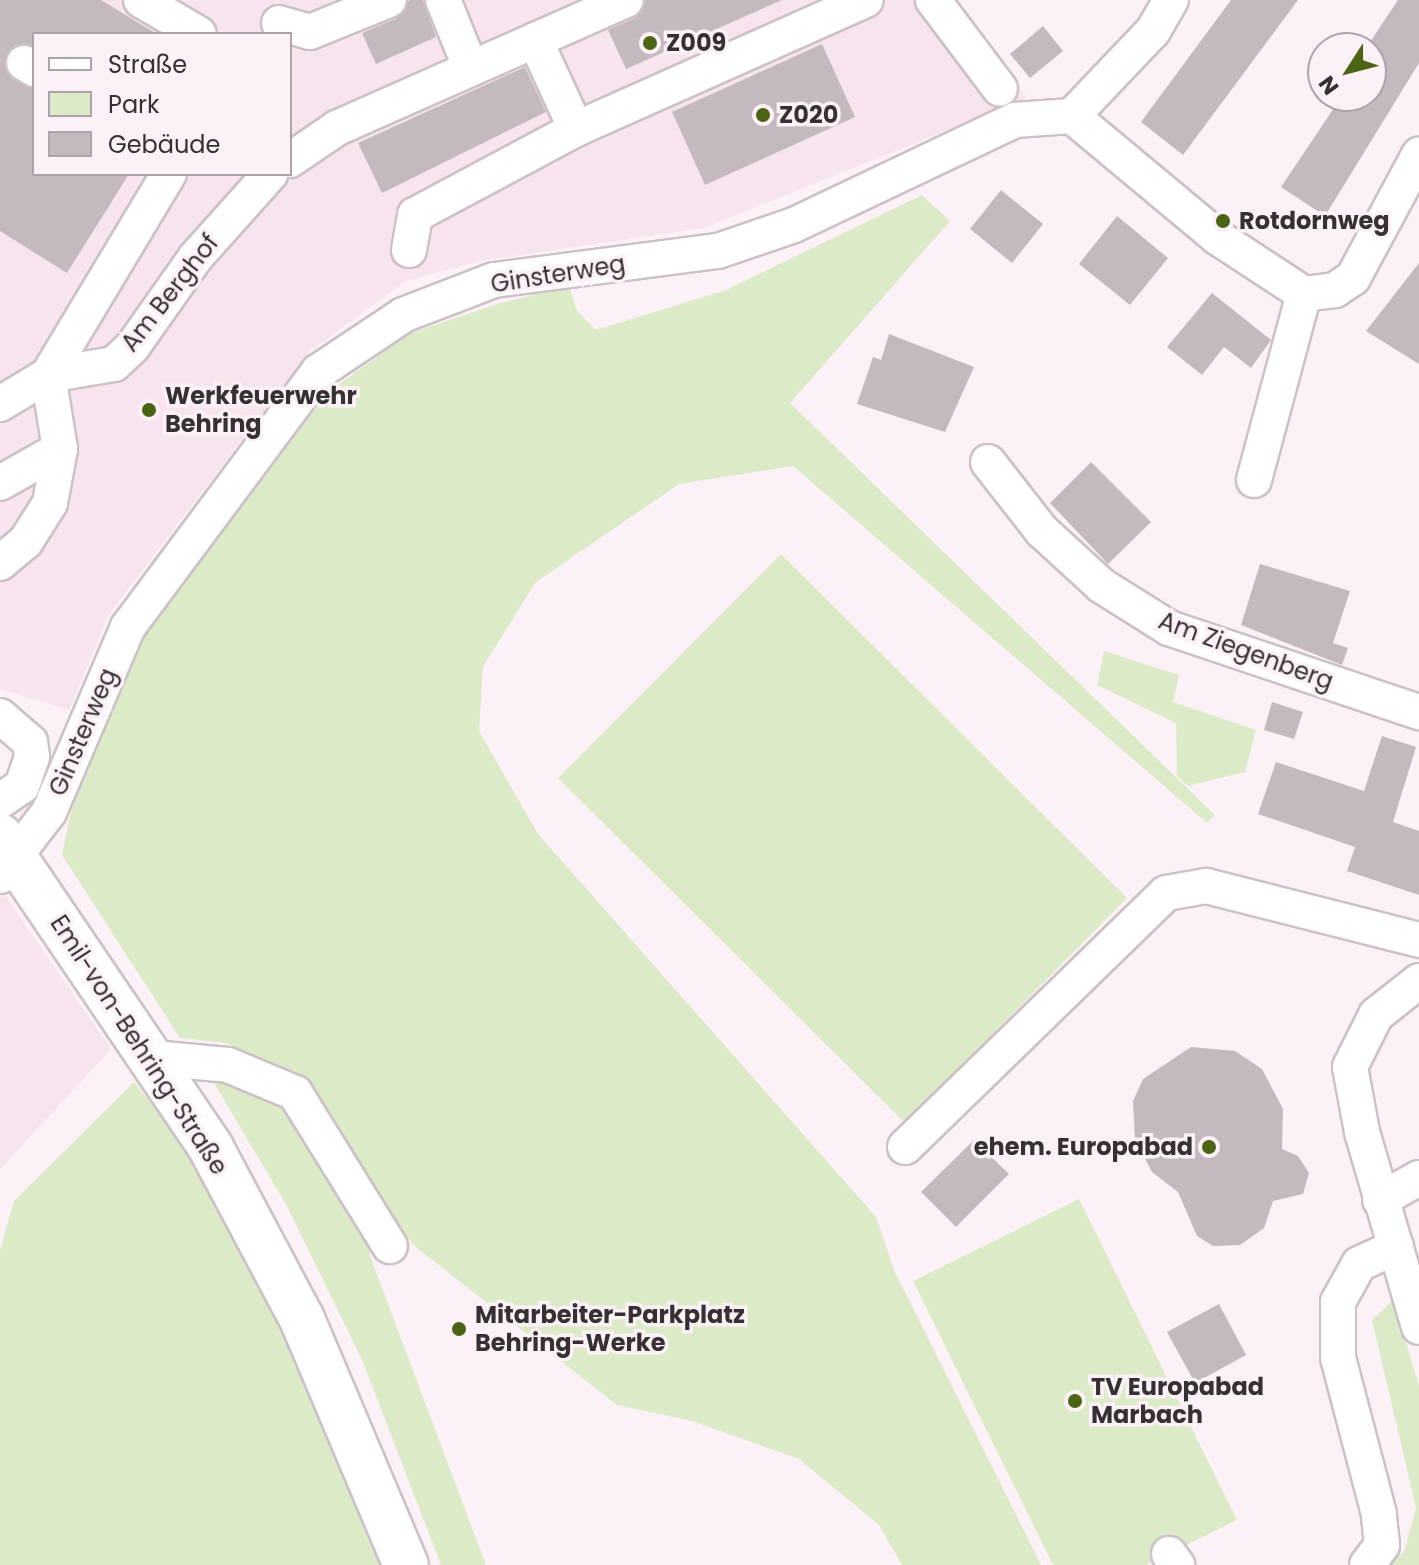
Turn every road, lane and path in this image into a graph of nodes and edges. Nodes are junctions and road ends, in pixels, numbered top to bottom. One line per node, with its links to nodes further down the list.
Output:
1 (141, 0): 9 (street)
2 (389, 0): 8 (street)
3 (443, 0): 11 (street)
4 (626, 0): 10 (street)
5 (866, 0): 14 (street)
6 (933, 0): 12 (street)
7 (1171, 0): 13 (street)
8 (272, 19)
9 (196, 32)
10 (535, 40): 11 (street); 14 (street)
11 (471, 69): 16 (street)
12 (1000, 89)
13 (1072, 116): 20 (street); 31 (street, Ginsterweg)
14 (576, 129): 19 (street)
15 (1419, 155): 20 (street)
16 (292, 159)
17 (168, 176): 21 (street, Am Berghof)
18 (268, 176): 21 (street, Am Berghof)
19 (409, 250)
20 (1304, 294): 25 (street)
21 (48, 375): 22 (street, Am Berghof); 23 (street)
22 (0, 404)
23 (60, 449): 26 (street); 27 (street)
24 (988, 462): 28 (street, Am Ziegenberg)
25 (1254, 480)
26 (0, 483)
27 (0, 563)
28 (1419, 712)
29 (0, 716): 30 (street)
30 (0, 801)
31 (5, 856): 34 (main road, Emil-von-Behring-Straße)
32 (1419, 940): 35 (street)
33 (1419, 981): 37 (street)
34 (153, 1058): 38 (street); 41 (main road, Emil-von-Behring-Straße)
35 (905, 1147)
36 (1419, 1178): 37 (street)
37 (1380, 1200): 39 (street)
38 (390, 1246)
39 (1396, 1247): 40 (street); 42 (street)
40 (1419, 1327)
41 (406, 1565)
42 (1367, 1565)

